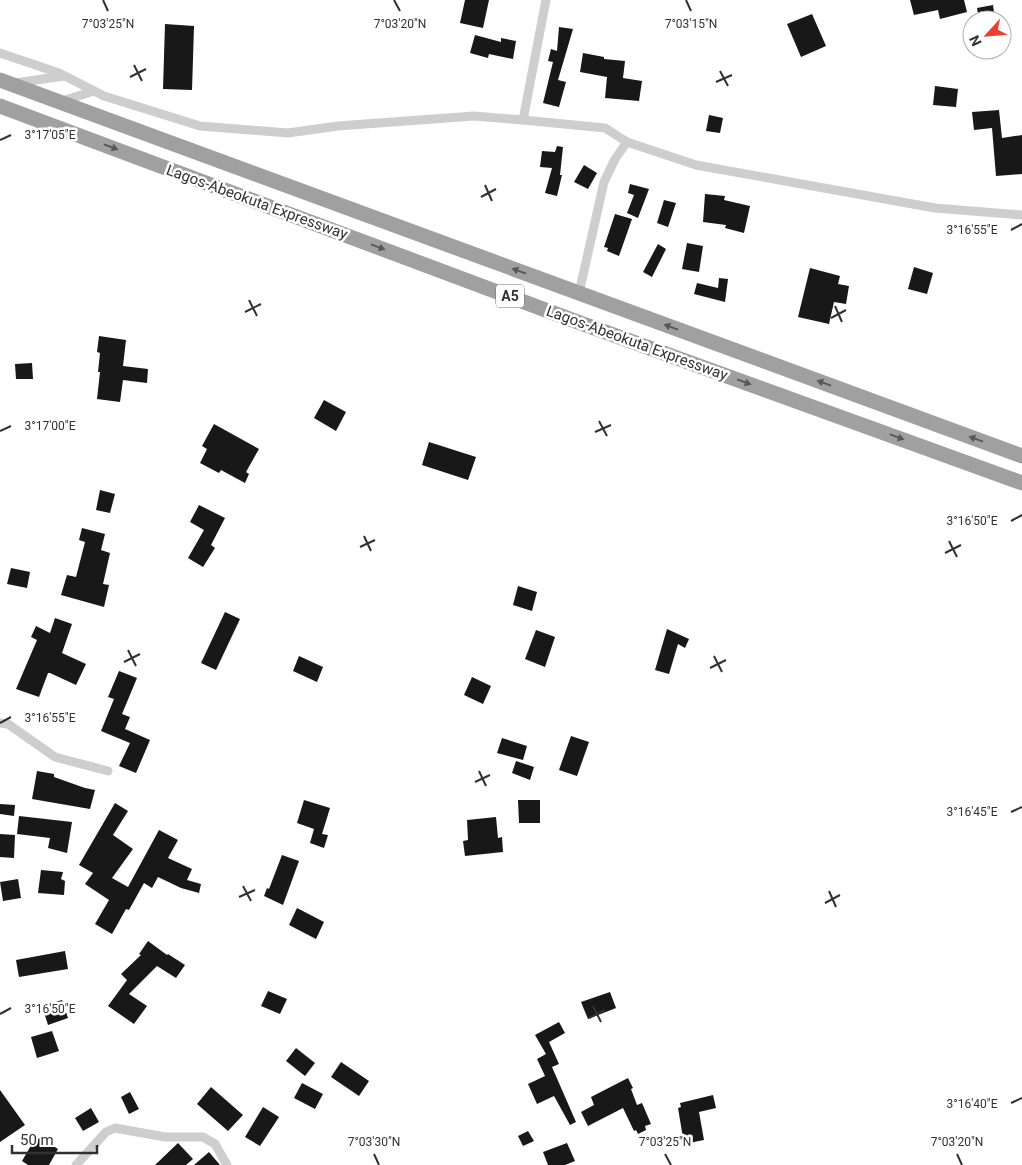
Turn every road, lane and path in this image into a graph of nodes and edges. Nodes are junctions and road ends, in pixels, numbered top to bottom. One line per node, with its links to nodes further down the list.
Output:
1 (546, 0): 8 (street)
2 (0, 53): 3 (street)
3 (64, 76): 4 (street); 5 (street)
4 (5, 82): 6 (highway, Lagos-Abeokuta Expressway / A5)
5 (94, 91): 6 (street); 8 (street)
6 (60, 102): 11 (highway, Lagos-Abeokuta Expressway / A5, one-way to 6)
7 (0, 106): 13 (highway, Lagos-Abeokuta Expressway / A5, one-way to 13)
8 (523, 120): 9 (street)
9 (627, 142): 10 (street); 11 (street)
10 (1022, 215)
11 (579, 294): 12 (highway, Lagos-Abeokuta Expressway / A5, one-way to 11)
12 (1022, 456)
13 (1022, 483)
14 (0, 723): 15 (street)
15 (108, 771)
16 (76, 1165): 17 (street)
17 (227, 1165)

